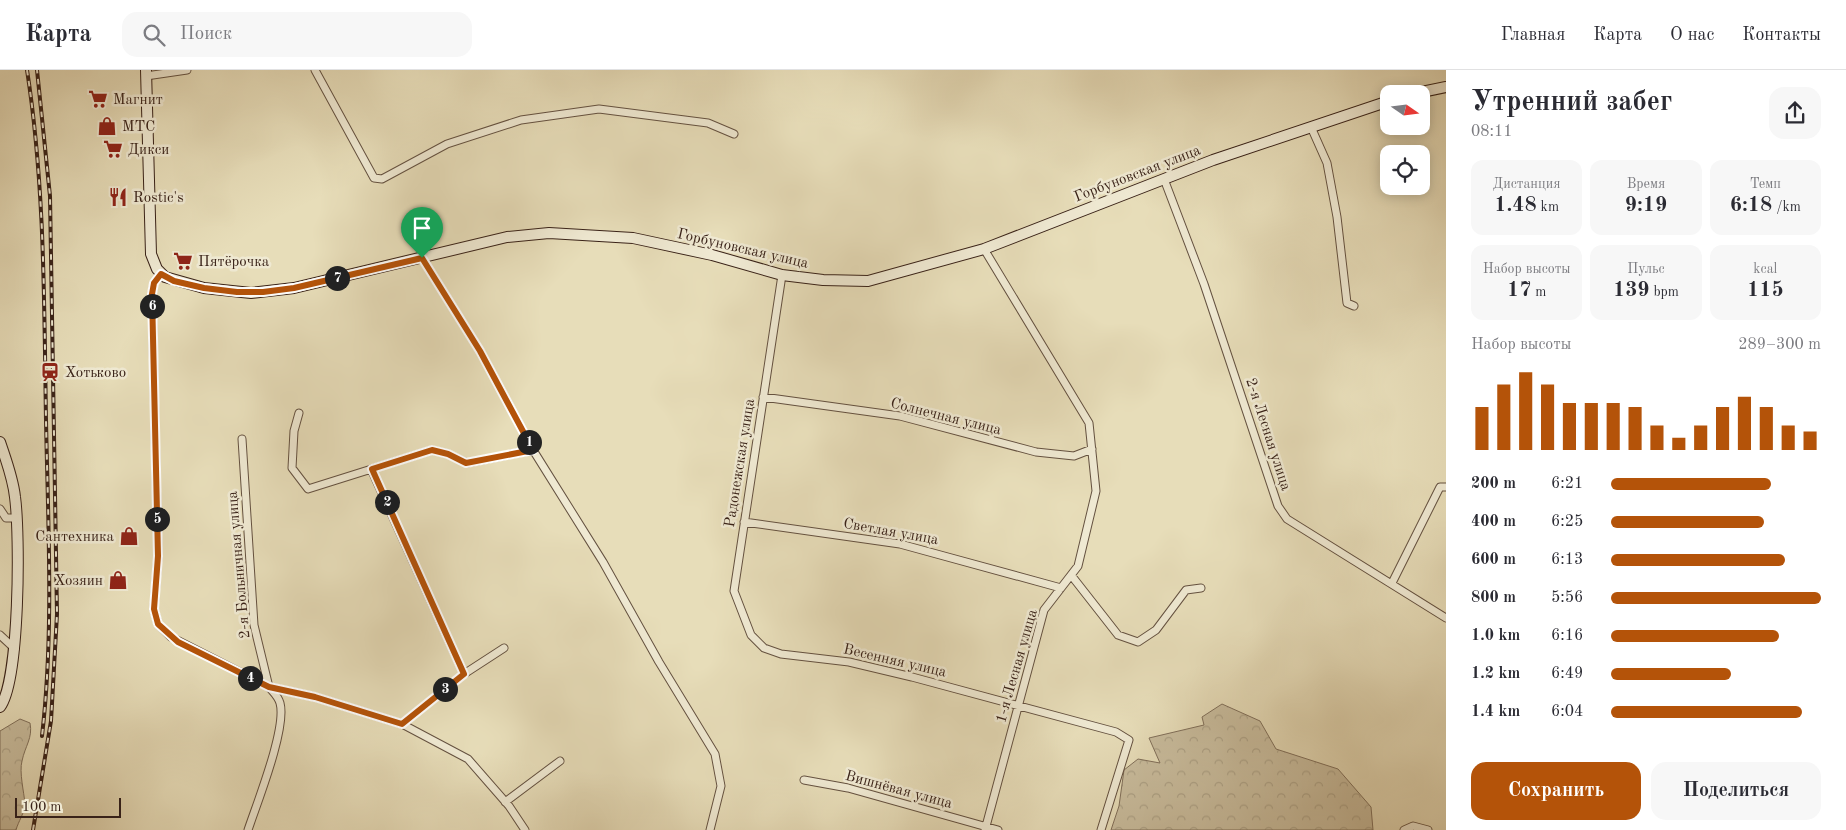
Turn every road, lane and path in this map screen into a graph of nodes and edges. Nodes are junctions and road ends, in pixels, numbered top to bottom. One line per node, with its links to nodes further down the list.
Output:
1 (187, 70): 3 (street)
2 (315, 70): 8 (street)
3 (146, 73): 12 (main road)
4 (1446, 87): 5 (main road)
5 (1430, 90)
6 (1380, 104): 7 (main road, Горбуновская улица)
7 (1311, 127): 9 (main road, Горбуновская улица); 14 (street)
8 (734, 134)
9 (1164, 179): 10 (main road, Горбуновская улица); 27 (street, 2-я Лесная улица)
10 (984, 248): 13 (main road, Горбуновская улица); 19 (street, 1-я Лесная улица)
11 (422, 258): 12 (main road, Горбуновская улица); 13 (main road, Горбуновская улица); 20 (street)
12 (161, 274): 36 (street)
13 (782, 275): 15 (street, Радонежская улица)
14 (1354, 306)
15 (763, 397): 19 (street, Солнечная улица); 25 (street, Радонежская улица)
16 (299, 413): 21 (street)
17 (242, 440): 36 (street, 2-я Больничная улица)
18 (0, 442): 24 (main road)
19 (1092, 449): 26 (street, 1-я Лесная улица)
20 (533, 450): 21 (street); 46 (street)
21 (372, 469): 35 (street)
22 (1446, 487): 27 (street)
23 (0, 509): 24 (street)
24 (17, 518): 34 (main road)
25 (744, 522): 28 (street, Светлая улица); 33 (street, Радонежская улица)
26 (1071, 575): 28 (street, 1-я Лесная улица); 29 (street)
27 (1392, 583): 30 (street, 2-я Лесная улица)
28 (1060, 588): 37 (street, 1-я Лесная улица)
29 (1201, 588)
30 (1446, 618)
31 (0, 635): 34 (street)
32 (504, 648): 35 (street)
33 (764, 648): 37 (street, Весенняя улица)
34 (15, 649): 38 (main road)
35 (464, 674): 39 (street)
36 (269, 687): 39 (street); 44 (street, 2-я Больничная улица)
37 (1020, 704): 43 (street, 1-я Лесная улица); 48 (street, Весенняя улица)
38 (0, 707)
39 (402, 724): 42 (street)
40 (560, 761): 42 (street)
41 (804, 780): 43 (street, Вишнёвая улица)
42 (505, 802): 45 (street)
43 (986, 828): 47 (street, Вишнёвая улица)
44 (248, 830)
45 (525, 830)
46 (710, 830)
47 (998, 830)
48 (1102, 830)
49 (1404, 830): 50 (street)
50 (1428, 830)

